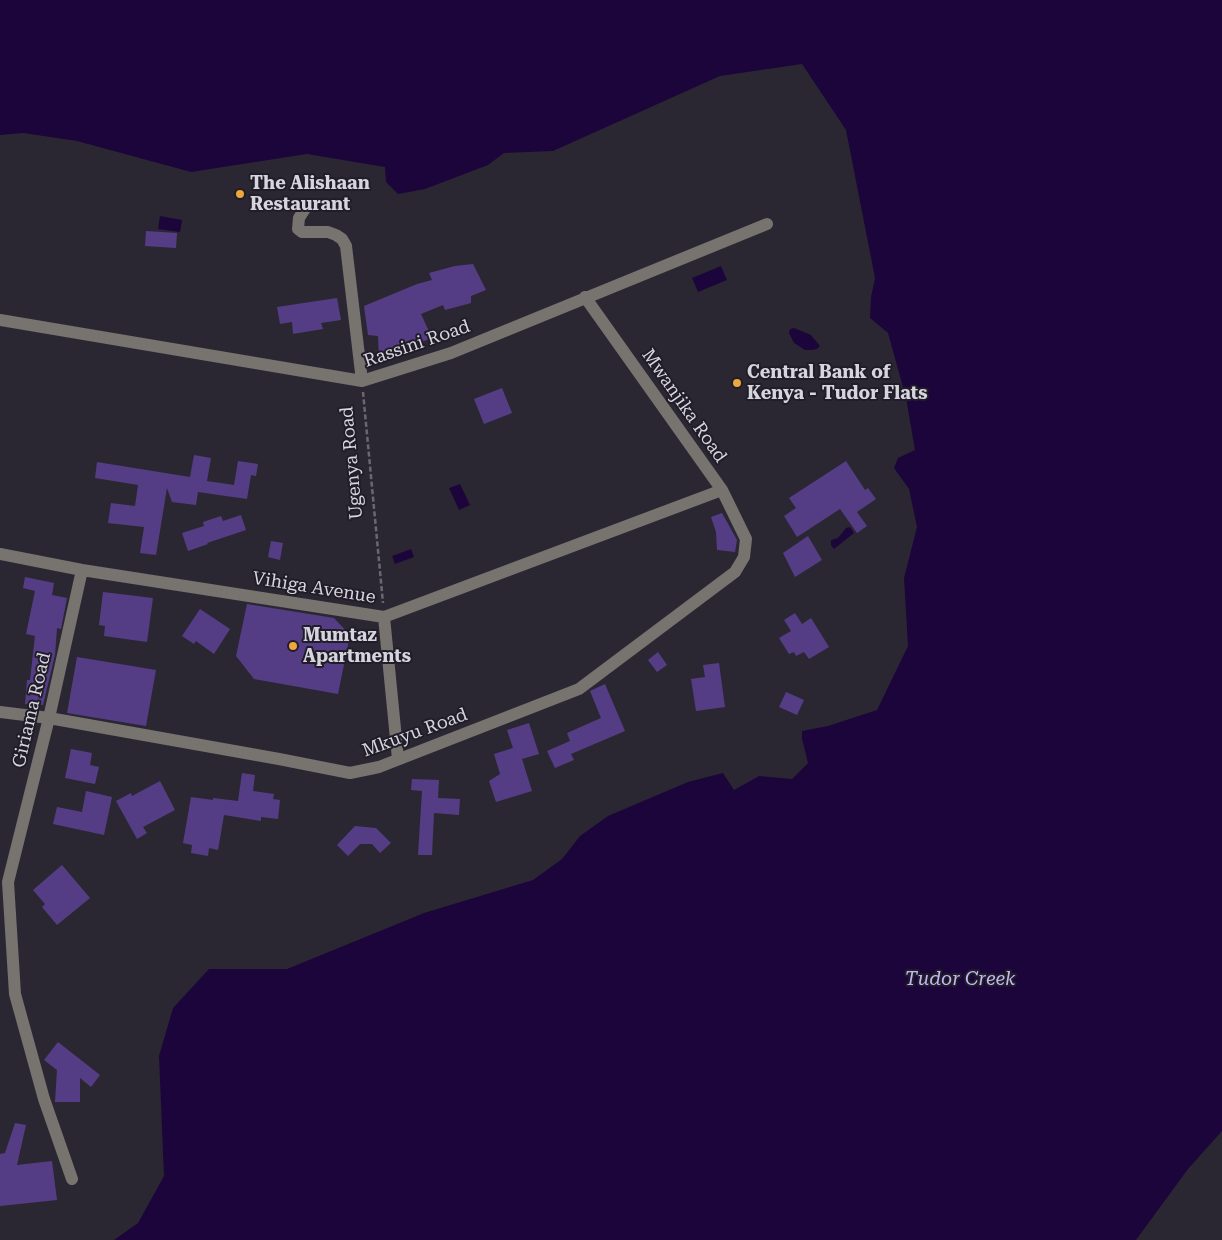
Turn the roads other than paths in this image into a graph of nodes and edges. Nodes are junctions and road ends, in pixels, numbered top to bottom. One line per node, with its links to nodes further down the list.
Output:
1 (308, 204): 5 (street, Ugenya Road)
2 (767, 224): 3 (street, Rassini Road)
3 (585, 297): 5 (street, Rassini Road); 6 (street, Mwanjika Road)
4 (0, 320): 5 (street, Rassini Road)
5 (362, 381)
6 (722, 490): 7 (street, Mwanjika Road); 10 (street, Vihiga Avenue)
7 (746, 539): 13 (street, Mkuyu Road)
8 (0, 554): 9 (street, Vihiga Avenue)
9 (82, 570): 10 (street, Vihiga Avenue); 12 (street, Giriama Road)
10 (384, 617): 13 (street)
11 (0, 712): 12 (street, Mkuyu Road)
12 (49, 718): 13 (street, Mkuyu Road); 14 (street, Giriama Road)
13 (398, 759)
14 (72, 1179)

